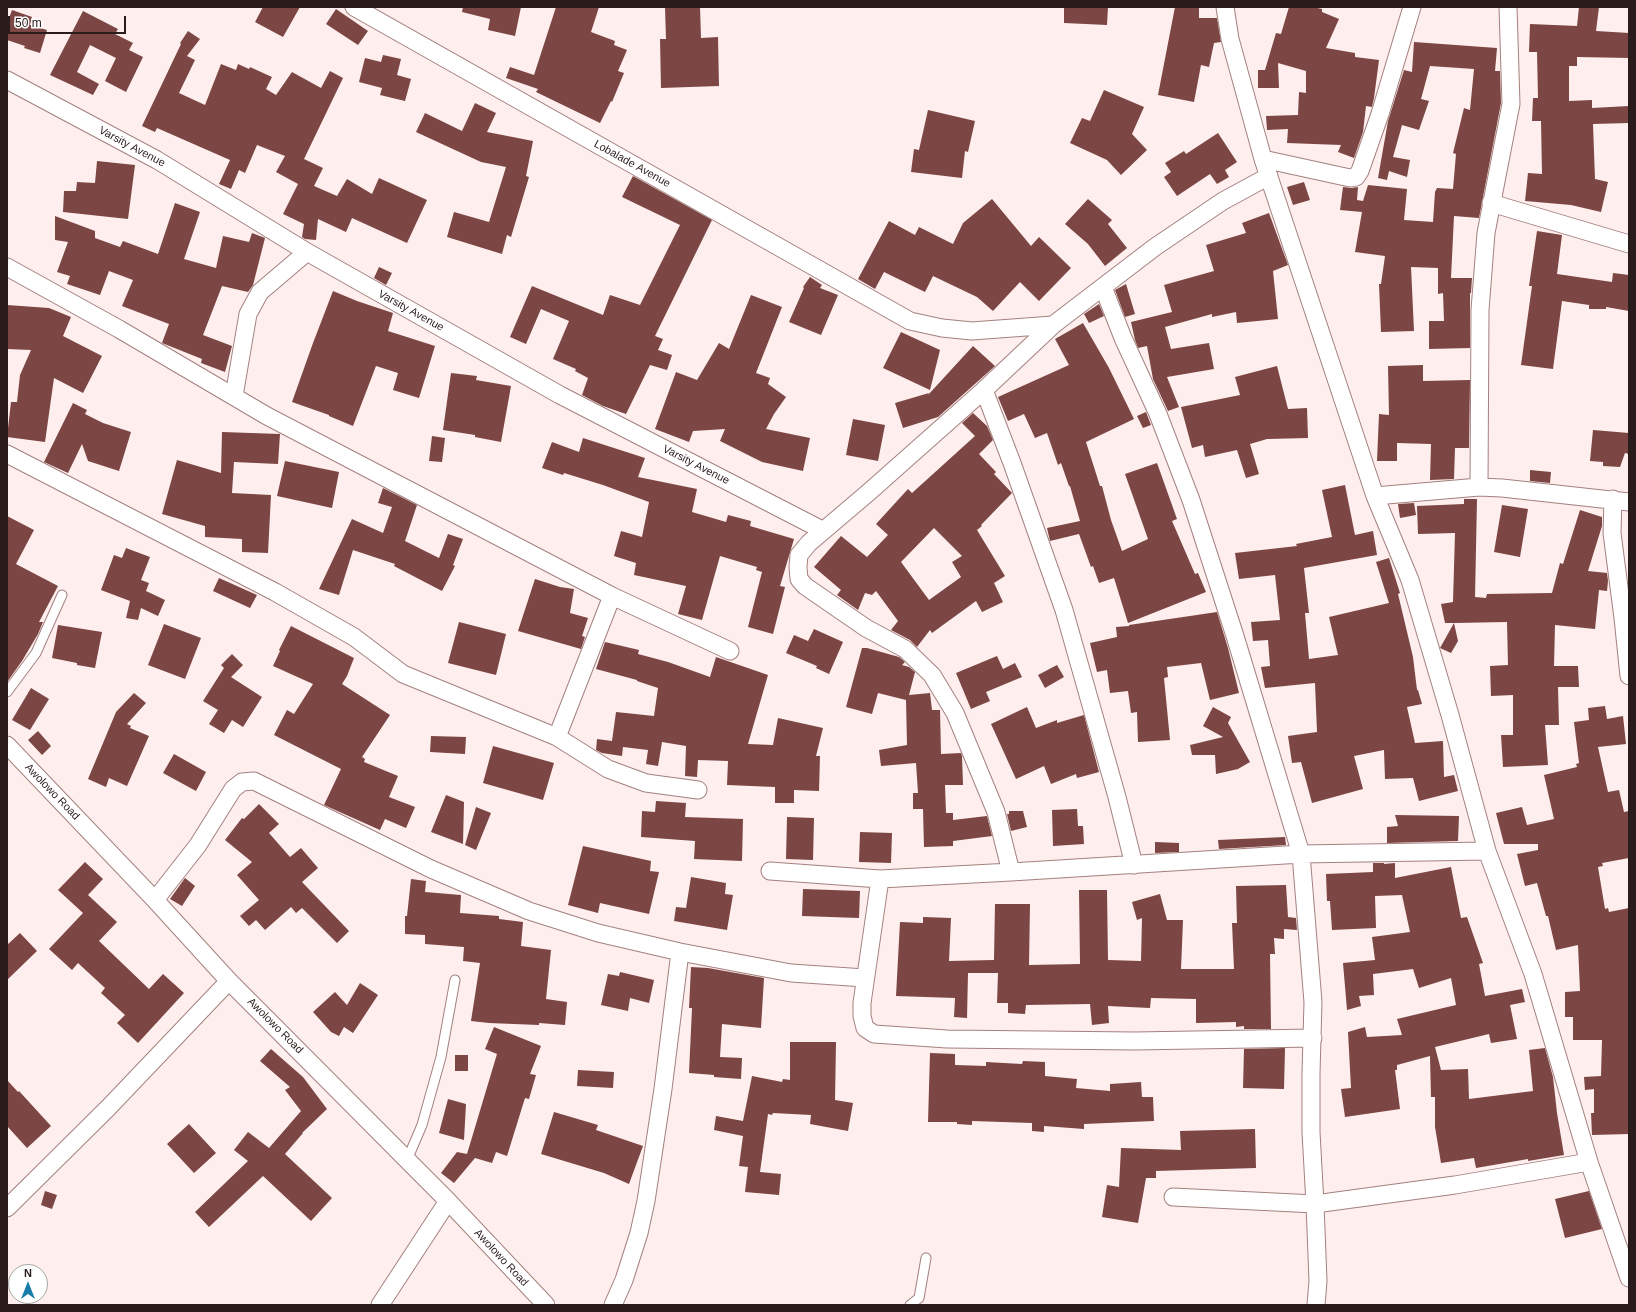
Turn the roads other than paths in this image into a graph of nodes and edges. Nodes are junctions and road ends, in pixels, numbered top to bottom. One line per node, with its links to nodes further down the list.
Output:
1 (354, 7): 13 (street, Lobalade Avenue)
2 (1225, 7): 6 (street)
3 (1412, 7): 6 (street)
4 (1508, 7): 8 (street)
5 (7, 80): 10 (street, Varsity Avenue)
6 (1263, 159): 7 (street)
7 (1269, 176): 12 (street); 18 (street)
8 (1491, 203): 9 (street); 17 (street)
9 (1629, 244)
10 (307, 252): 15 (street); 20 (street, Varsity Avenue)
11 (7, 268): 15 (street)
12 (1103, 287): 13 (street); 30 (street)
13 (1053, 325): 14 (street)
14 (984, 390): 20 (street); 31 (street)
15 (234, 396): 22 (street)
16 (7, 454): 26 (street)
17 (1479, 487): 18 (street); 19 (street)
18 (1375, 496): 29 (street)
19 (1621, 500): 24 (street)
20 (822, 530): 33 (street)
21 (62, 595): 25 (lane)
22 (612, 596): 23 (street); 26 (street)
23 (730, 651)
24 (1629, 676)
25 (7, 692)
26 (557, 737): 28 (street)
27 (7, 745): 35 (street, Awolowo Road)
28 (698, 790)
29 (1487, 851): 30 (street); 42 (street)
30 (1301, 854): 31 (street); 40 (street)
31 (1134, 865): 33 (street)
32 (770, 871): 34 (street)
33 (1011, 872): 34 (street)
34 (880, 879): 37 (street)
35 (155, 900): 36 (street); 39 (street, Awolowo Road)
36 (680, 952): 37 (street); 51 (street)
37 (865, 978): 40 (street)
38 (455, 980): 41 (lane)
39 (230, 981): 41 (street, Awolowo Road); 46 (street)
40 (1313, 1038): 45 (street)
41 (407, 1160): 44 (street, Awolowo Road)
42 (1589, 1162): 45 (street); 48 (street)
43 (1173, 1197): 45 (street)
44 (448, 1201): 49 (street); 50 (street, Awolowo Road)
45 (1316, 1204): 53 (street)
46 (7, 1208)
47 (926, 1258): 52 (lane)
48 (1629, 1278)
49 (380, 1305)
50 (546, 1305)
51 (613, 1305)
52 (910, 1305)
53 (1316, 1305)

